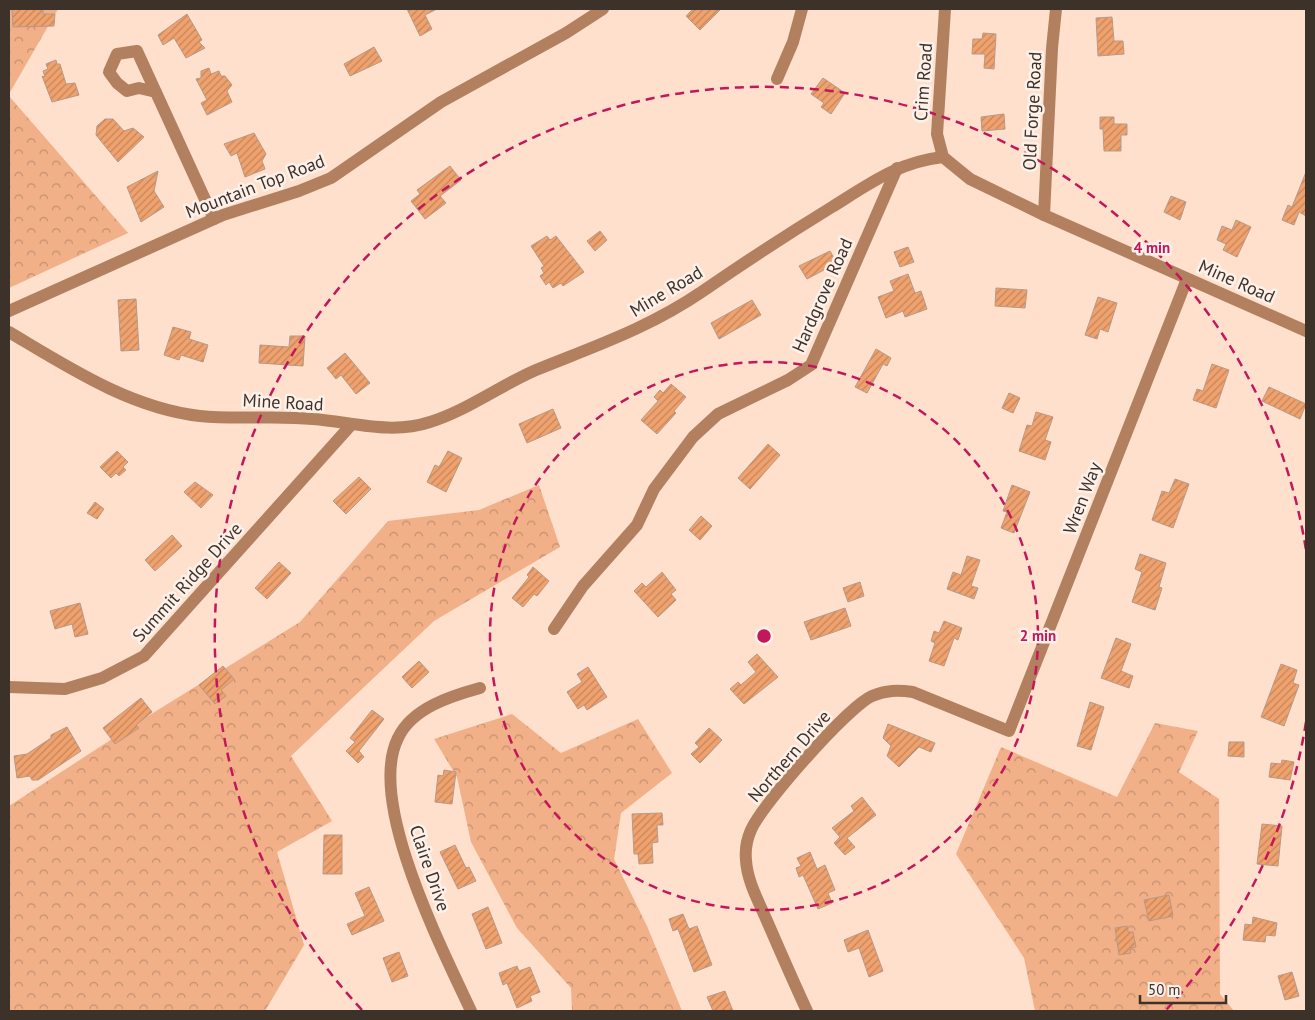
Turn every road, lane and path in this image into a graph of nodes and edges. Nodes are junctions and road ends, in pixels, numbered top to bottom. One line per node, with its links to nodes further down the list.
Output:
1 (603, 9): 10 (street, Mountain Top Road)
2 (802, 9): 5 (street)
3 (945, 9): 7 (street, Crim Road)
4 (1056, 9): 9 (street, Old Forge Road)
5 (776, 79)
6 (156, 92): 10 (street)
7 (943, 157): 8 (street, Mine Road); 9 (street, Mine Road)
8 (896, 168): 15 (street, Mine Road); 16 (street, Hardgrove Road)
9 (1044, 215): 11 (street, Mine Road)
10 (214, 219): 12 (street, Mountain Top Road)
11 (1187, 279): 13 (street, Mine Road); 19 (street, Wren Way)
12 (9, 311)
13 (1306, 331)
14 (9, 332): 15 (street, Mine Road)
15 (351, 425): 17 (street, Summit Ridge Drive)
16 (554, 629)
17 (9, 687)
18 (480, 688): 20 (street, Claire Drive)
19 (1009, 731): 21 (street, Northern Drive)
20 (471, 1011)
21 (807, 1011)

